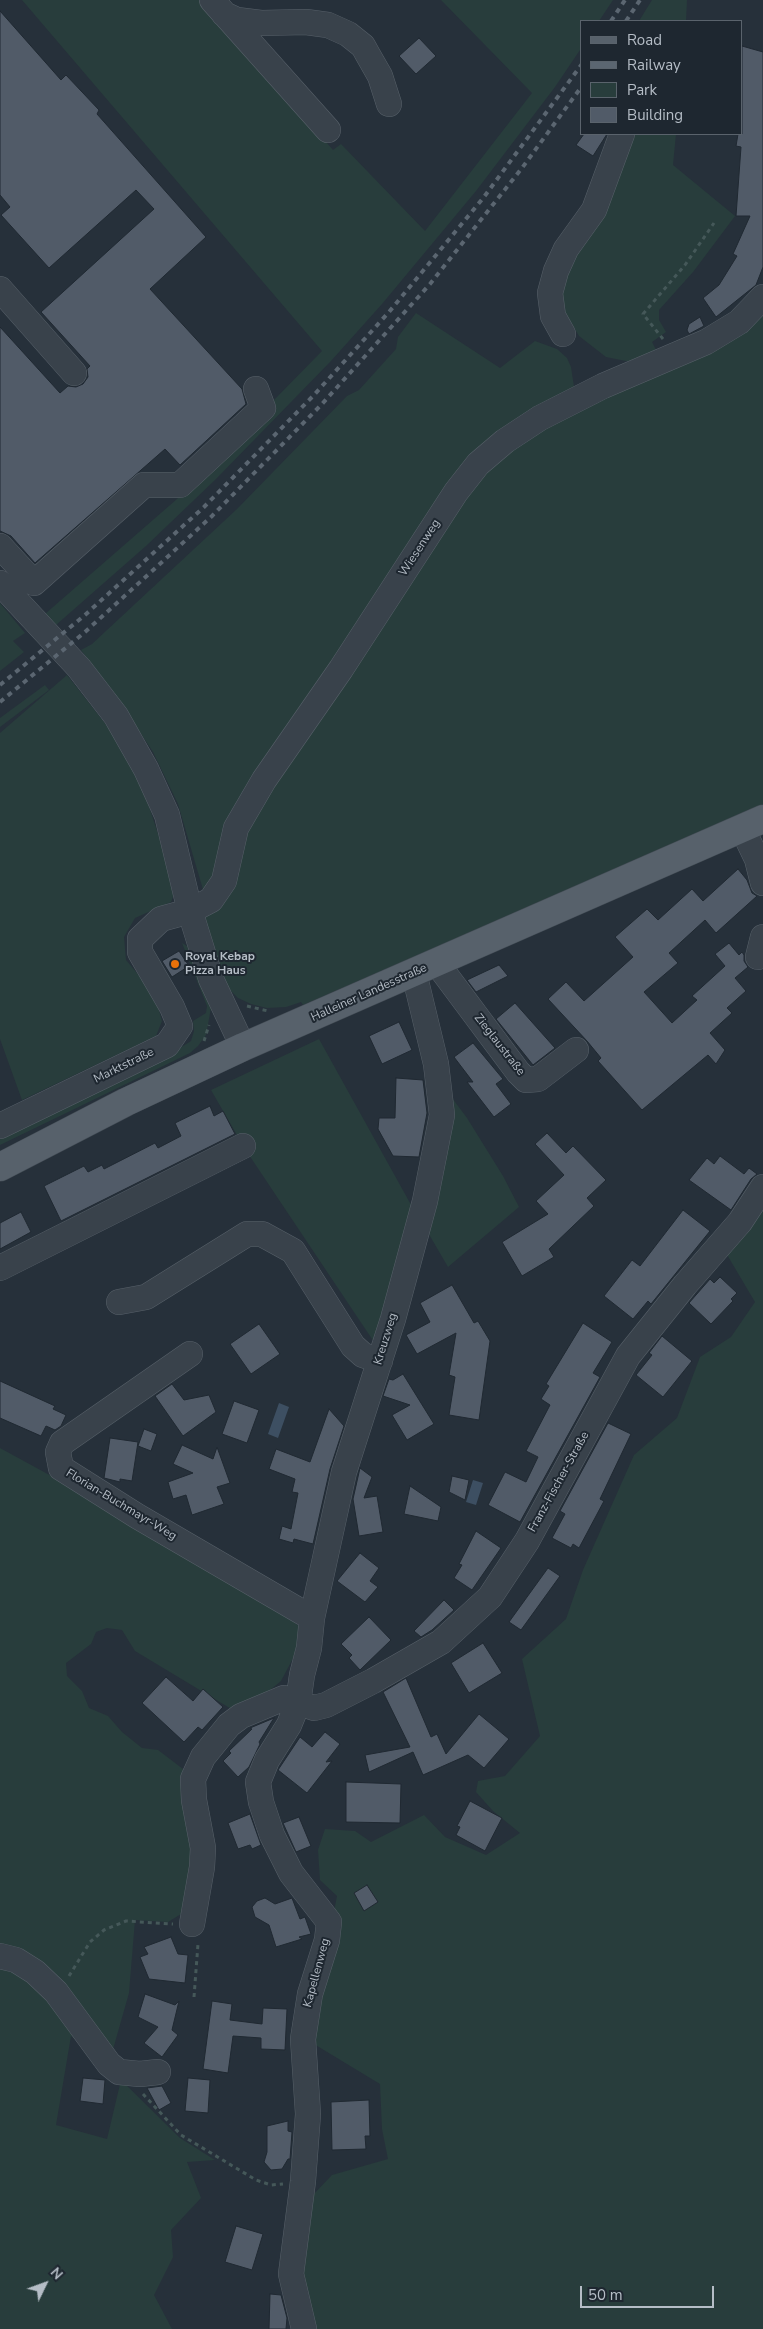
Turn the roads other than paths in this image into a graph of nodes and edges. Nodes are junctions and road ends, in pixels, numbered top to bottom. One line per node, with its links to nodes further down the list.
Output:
1 (218, 7): 2 (street); 3 (street)
2 (389, 104)
3 (328, 130)
4 (622, 135): 7 (street)
5 (0, 289): 8 (street)
6 (763, 297): 14 (street, Wiesenweg)
7 (563, 334)
8 (74, 373)
9 (256, 389): 10 (street)
10 (0, 546)
11 (0, 583): 14 (street)
12 (753, 823): 13 (street, Halleiner Landesstraße); 15 (main road, Halleiner Landesstraße)
13 (763, 883)
14 (190, 911): 16 (street); 18 (street, Marktstraße)
15 (425, 968): 16 (main road, Halleiner Landesstraße); 17 (street, Zieglaustraße); 25 (street, Kreuzweg)
16 (243, 1047): 20 (main road, Halleiner Landesstraße)
17 (576, 1050)
18 (0, 1126)
19 (243, 1146): 22 (street)
20 (0, 1167)
21 (763, 1187): 27 (street, Franz-Fischer-Straße)
22 (0, 1268)
23 (119, 1302): 25 (street)
24 (190, 1354): 26 (street, Florian-Buchmayr-Weg)
25 (380, 1361): 26 (street, Kreuzweg)
26 (312, 1618): 27 (street, Kreuzweg)
27 (298, 1703): 28 (street, Franz-Fischer-Straße); 31 (street, Kapellenweg)
28 (192, 1924)
29 (0, 1956): 30 (street)
30 (149, 2073)
31 (304, 2329)

